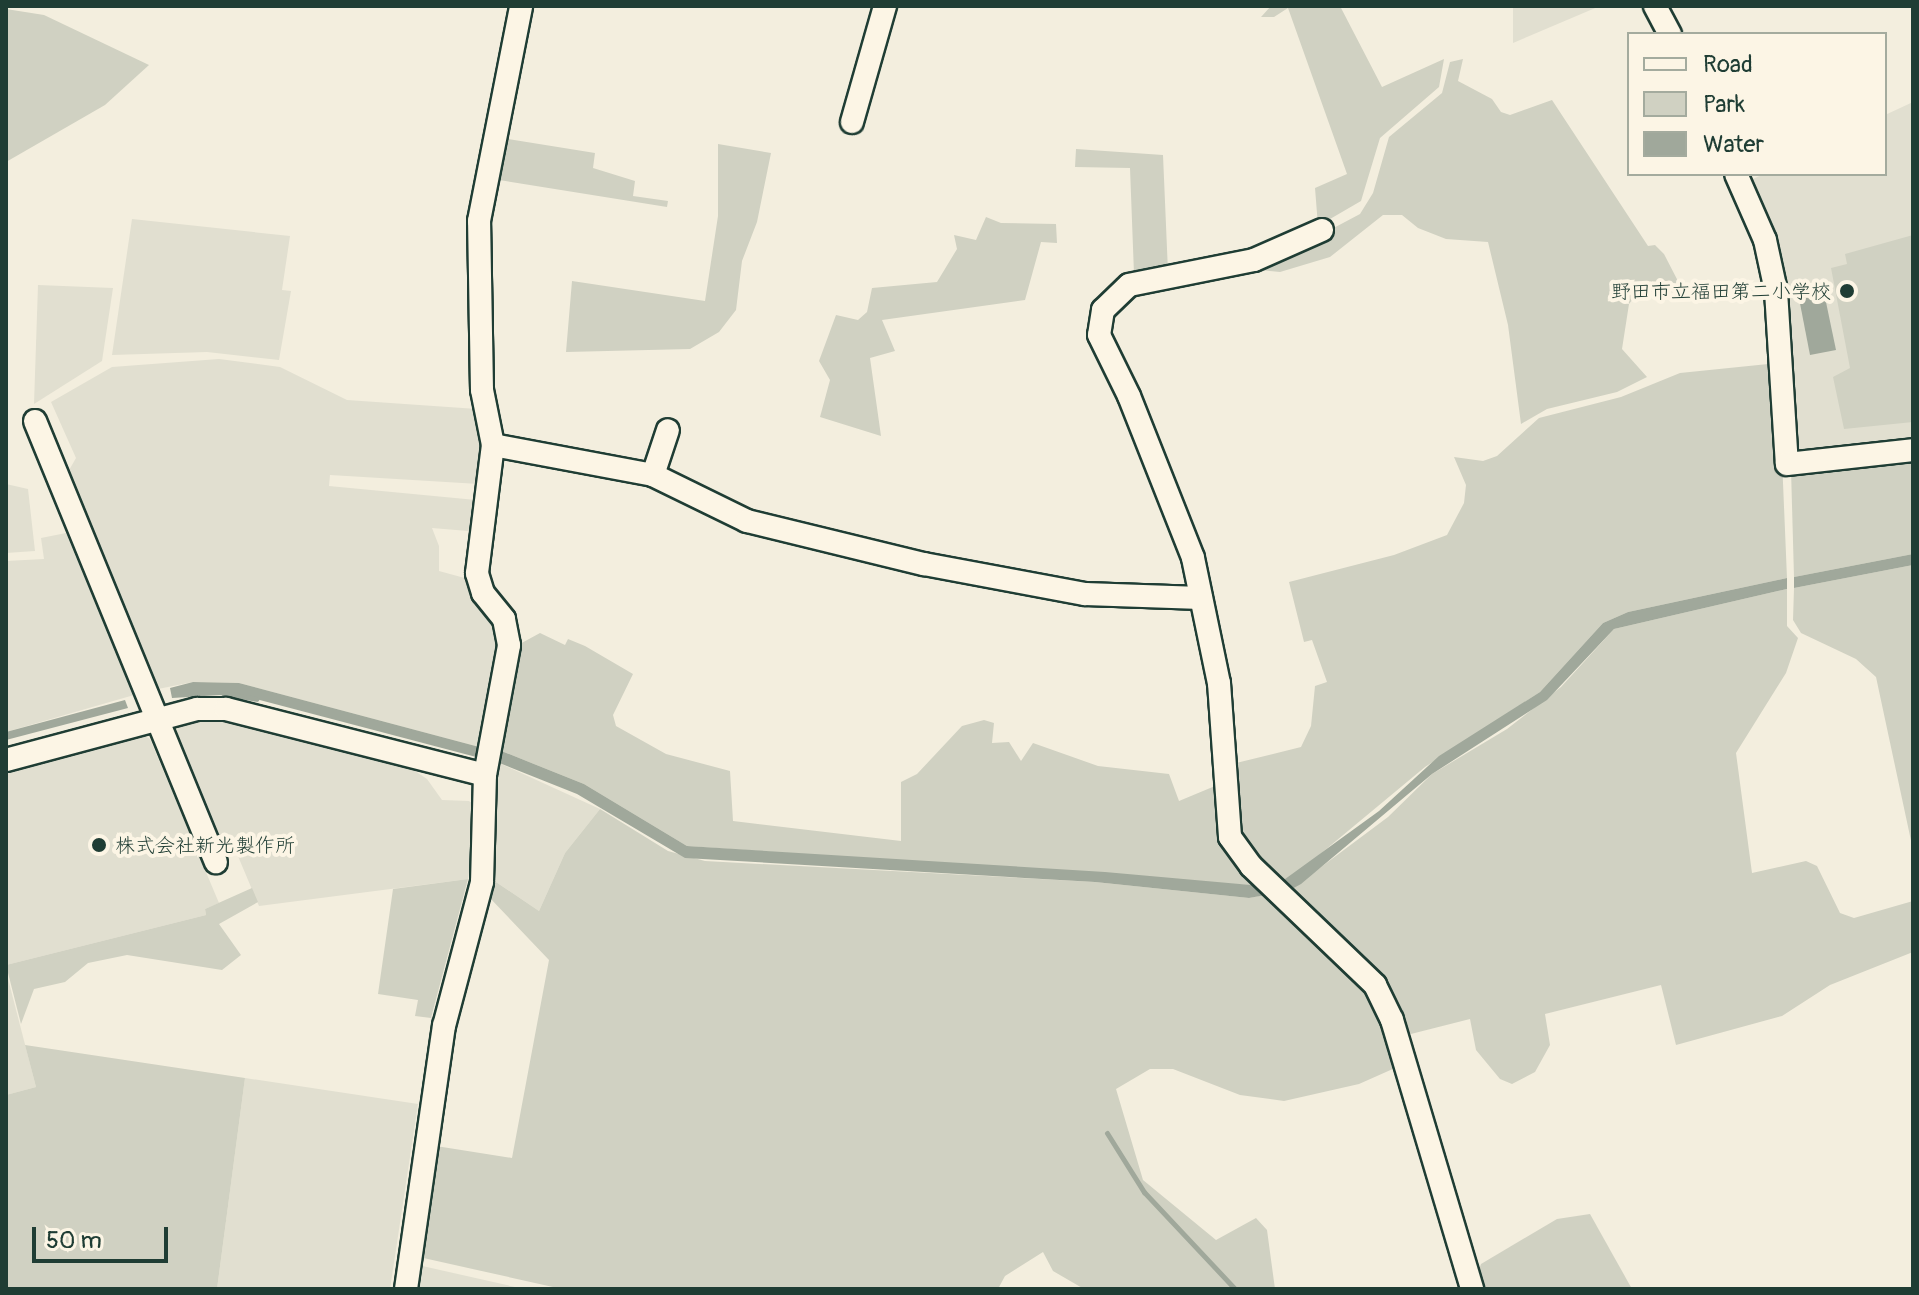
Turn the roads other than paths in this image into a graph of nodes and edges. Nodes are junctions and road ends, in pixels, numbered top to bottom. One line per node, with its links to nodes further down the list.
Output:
1 (521, 6): 10 (street)
2 (885, 6): 5 (street)
3 (1655, 6): 4 (street)
4 (1669, 32)
5 (852, 122)
6 (1737, 176): 11 (street)
7 (1322, 230): 13 (street)
8 (35, 421): 14 (street)
9 (668, 430): 12 (street)
10 (493, 445): 12 (street); 16 (street)
11 (1913, 450)
12 (653, 475): 13 (street)
13 (1201, 598): 19 (street)
14 (157, 719): 15 (street); 16 (street); 17 (street)
15 (6, 760)
16 (485, 775): 18 (street)
17 (216, 862)
18 (406, 1289)
19 (1472, 1289)

